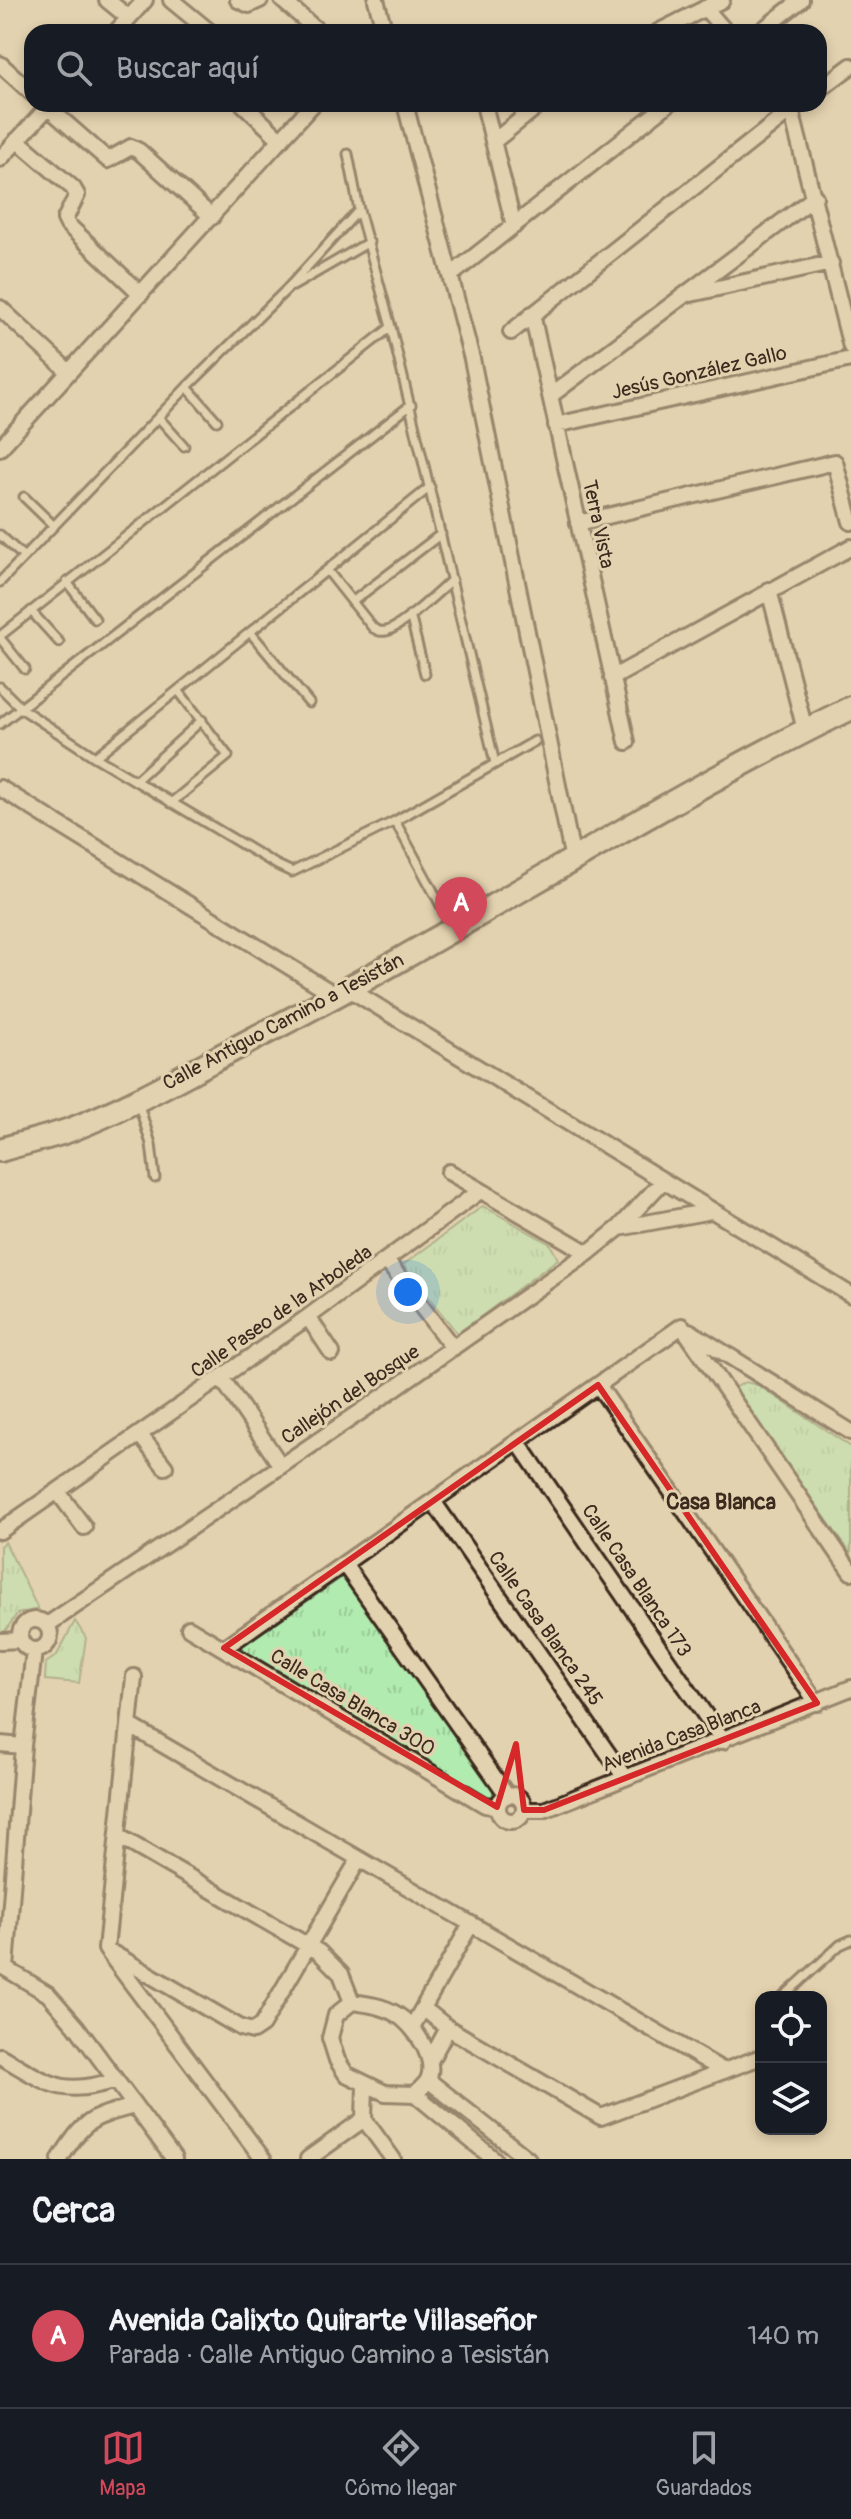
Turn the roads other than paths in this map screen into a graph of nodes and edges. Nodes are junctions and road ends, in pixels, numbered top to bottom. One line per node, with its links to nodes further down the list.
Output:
1 (107, 0): 11 (street)
2 (145, 0): 11 (street)
3 (171, 0): 13 (street)
4 (238, 0): 5 (street)
5 (260, 0)
6 (282, 0): 14 (street)
7 (376, 0): 15 (street)
8 (722, 0): 10 (street)
9 (801, 0): 18 (street)
10 (705, 8): 16 (street); 17 (street)
11 (129, 18): 12 (street)
12 (123, 24)
13 (200, 24)
14 (310, 24)
15 (383, 24)
16 (674, 24)
17 (719, 24)
18 (770, 24)
19 (0, 64): 22 (street)
20 (851, 66): 21 (street)
21 (827, 84)
22 (24, 86)
23 (42, 112): 33 (street)
24 (56, 112): 40 (street)
25 (251, 112): 34 (street)
26 (306, 112): 34 (street)
27 (407, 112): 44 (street)
28 (486, 112): 35 (street)
29 (530, 112): 35 (street)
30 (658, 112): 41 (street)
31 (784, 112): 49 (street)
32 (794, 112): 38 (street)
33 (17, 140): 37 (street); 46 (street)
34 (281, 140): 40 (street)
35 (493, 142): 41 (street)
36 (348, 154): 39 (lane)
37 (0, 159)
38 (815, 197): 43 (street); 47 (street)
39 (359, 210): 42 (lane); 45 (lane)
40 (212, 217): 46 (street)
41 (514, 226): 44 (street)
42 (369, 242): 45 (lane); 50 (lane)
43 (831, 263): 47 (street); 52 (street)
44 (451, 275): 103 (street)
45 (287, 289): 55 (lane)
46 (141, 294): 54 (street)
47 (687, 295): 56 (street)
48 (0, 308): 54 (street)
49 (532, 314): 51 (street); 56 (street, Terra Vista)
50 (391, 327): 57 (lane); 75 (lane)
51 (511, 332)
52 (851, 347)
53 (851, 359): 60 (street, Jesús González Gallo)
54 (69, 372): 62 (street)
55 (187, 387): 58 (lane); 59 (lane)
56 (550, 396): 60 (street, Terra Vista)
57 (411, 405): 63 (lane); 91 (lane)
58 (158, 417): 61 (lane); 67 (lane)
59 (217, 421)
60 (556, 425): 66 (street, Terra Vista)
61 (184, 446)
62 (0, 448)
63 (430, 487): 68 (lane); 72 (lane)
64 (24, 497): 67 (lane)
65 (851, 522): 66 (street)
66 (578, 523): 86 (street, Terra Vista)
67 (54, 526): 71 (lane)
68 (441, 534): 73 (lane); 77 (lane)
69 (0, 535): 71 (lane)
70 (851, 547): 76 (street)
71 (24, 557): 74 (lane)
72 (327, 570): 77 (lane); 81 (lane)
73 (452, 580): 79 (lane); 98 (lane)
74 (0, 582)
75 (67, 582): 78 (lane); 80 (lane)
76 (769, 590): 86 (street); 94 (street)
77 (352, 602): 79 (lane)
78 (31, 611): 82 (lane); 83 (lane)
79 (410, 615): 85 (lane)
80 (95, 619)
81 (250, 632): 88 (lane); 89 (lane)
82 (0, 637): 84 (lane)
83 (59, 642)
84 (25, 669)
85 (425, 674)
86 (612, 678): 96 (street, Terra Vista)
87 (0, 687): 91 (lane)
88 (178, 690): 92 (lane); 97 (lane)
89 (309, 703)
90 (851, 708): 94 (street, Calle Antiguo Camino a Tesistán)
91 (22, 709): 93 (lane); 97 (lane)
92 (202, 720): 99 (lane); 101 (lane)
93 (0, 724)
94 (805, 730): 103 (street, Calle Antiguo Camino a Tesistán)
95 (535, 741): 98 (lane)
96 (627, 742)
97 (95, 757): 99 (lane)
98 (495, 763): 102 (lane)
99 (135, 781): 101 (lane)
100 (0, 788): 105 (street)
101 (171, 803): 102 (lane)
102 (395, 821): 104 (lane)
103 (573, 860): 104 (street, Calle Antiguo Camino a Tesistán)
104 (454, 928): 105 (street, Calle Antiguo Camino a Tesistán)
105 (343, 992): 106 (street, Calle Antiguo Camino a Tesistán); 110 (street)
106 (138, 1099): 107 (street, Calle Antiguo Camino a Tesistán); 109 (lane)
107 (0, 1150)
108 (449, 1172): 111 (street)
109 (155, 1178)
110 (663, 1181): 112 (street); 113 (street, Callejón del Bosque)
111 (480, 1191): 114 (street); 115 (street, Calle Paseo de la Arboleda)
112 (711, 1211): 113 (street); 116 (street)
113 (619, 1228): 114 (street, Callejón del Bosque)
114 (588, 1253): 119 (street, Callejón del Bosque)
115 (386, 1260): 117 (street, Calle Paseo de la Arboleda); 119 (street)
116 (851, 1295)
117 (308, 1317): 120 (street); 121 (street, Calle Paseo de la Arboleda)
118 (682, 1326): 122 (street); 123 (street); 133 (street)
119 (453, 1348): 126 (street, Callejón del Bosque)
120 (332, 1353)
121 (221, 1377): 124 (street, Calle Paseo de la Arboleda); 126 (street)
122 (598, 1385): 125 (street); 142 (street)
123 (851, 1432)
124 (140, 1435): 127 (street); 128 (street, Calle Paseo de la Arboleda)
125 (518, 1442): 129 (street); 144 (street, Calle Casa Blanca 173)
126 (281, 1466): 134 (street, Callejón del Bosque)
127 (165, 1467)
128 (58, 1492): 130 (street); 131 (street, Calle Paseo de la Arboleda)
129 (433, 1501): 132 (street); 147 (street, Calle Casa Blanca 245)
130 (84, 1527)
131 (0, 1531)
132 (344, 1564): 138 (street); 148 (street)
133 (851, 1572)
134 (47, 1625): 136 (street); 139 (street)
135 (189, 1628): 138 (street, Calle Casa Blanca 300)
136 (21, 1640): 137 (street); 139 (street)
137 (0, 1641)
138 (224, 1648): 148 (street, Calle Casa Blanca 300)
139 (34, 1651): 146 (street)
140 (134, 1677): 143 (street)
141 (851, 1688): 142 (street, Avenida Casa Blanca)
142 (817, 1703): 144 (street, Avenida Casa Blanca)
143 (129, 1725): 150 (street); 151 (street)
144 (723, 1741): 147 (street, Avenida Casa Blanca)
145 (0, 1744): 146 (street)
146 (23, 1746): 156 (street)
147 (625, 1778): 149 (street, Avenida Casa Blanca)
148 (502, 1801): 149 (street); 149 (street)
149 (524, 1810)
150 (118, 1836): 154 (street); 155 (street)
151 (359, 1859): 152 (street); 154 (street)
152 (471, 1924): 159 (street); 165 (street)
153 (851, 1940): 157 (lane)
154 (309, 1946): 155 (street); 158 (street)
155 (106, 1949): 174 (street)
156 (3, 1966): 166 (street)
157 (790, 1991)
158 (352, 2002): 160 (street); 168 (street)
159 (423, 2008): 160 (street); 161 (street)
160 (412, 2027): 164 (street)
161 (448, 2028): 164 (street); 165 (street)
162 (755, 2059): 165 (street)
163 (2, 2060): 166 (street)
164 (430, 2061): 167 (street)
165 (724, 2071)
166 (116, 2080): 170 (street)
167 (428, 2080): 169 (street); 178 (street)
168 (365, 2085): 169 (street); 171 (street)
169 (415, 2094): 177 (street)
170 (134, 2106): 172 (street); 173 (street)
171 (364, 2119): 175 (street); 176 (street)
172 (60, 2159)
173 (174, 2159)
174 (263, 2159)
175 (308, 2159)
176 (393, 2159)
177 (494, 2159)
178 (528, 2159)

